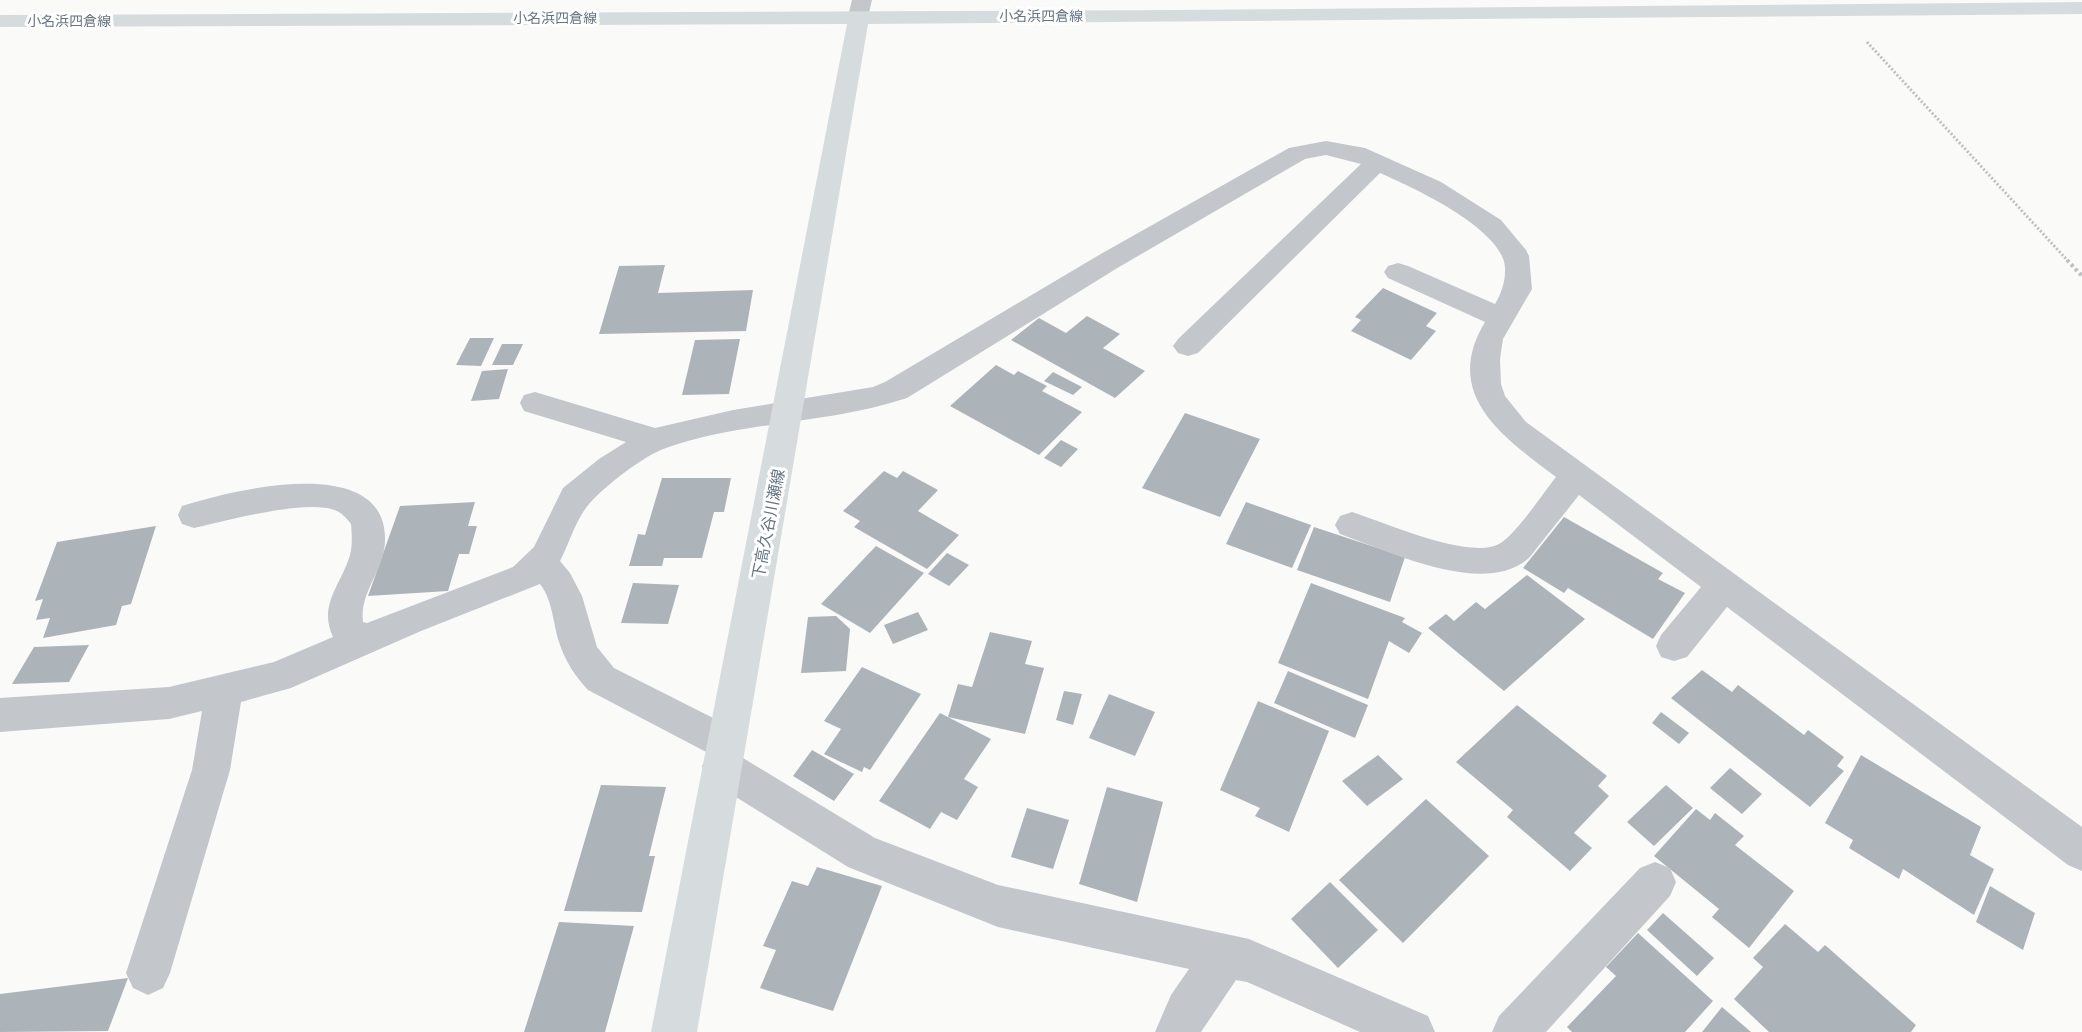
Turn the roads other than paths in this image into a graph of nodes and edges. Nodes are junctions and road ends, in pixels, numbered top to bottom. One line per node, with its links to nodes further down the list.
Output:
1 (860, 8): 2 (main road, 小名浜四倉線); 3 (main road, 小名浜四倉線); 9 (main road, 下高久谷川瀬線)
2 (2082, 8)
3 (0, 21)
4 (1377, 162): 6 (street); 7 (street); 9 (street)
5 (1398, 273): 6 (street)
6 (1502, 318): 11 (street)
7 (1188, 346)
8 (535, 403): 10 (street)
9 (790, 412): 10 (street); 20 (main road, 下高久谷川瀬線)
10 (655, 439): 14 (street)
11 (1576, 475): 13 (street); 15 (street)
12 (194, 515): 16 (street)
13 (1352, 525)
14 (540, 562): 16 (street); 20 (street)
15 (1724, 585): 17 (street); 21 (street)
16 (368, 638): 18 (street)
17 (1674, 646)
18 (224, 690): 19 (street); 24 (street)
19 (0, 715)
20 (723, 755): 23 (street); 25 (main road, 下高久谷川瀬線)
21 (2082, 851)
22 (1655, 882): 28 (street)
23 (1228, 955): 26 (street); 27 (street)
24 (148, 973)
25 (674, 1032)
26 (1178, 1032)
27 (1412, 1032)
28 (1515, 1032)

